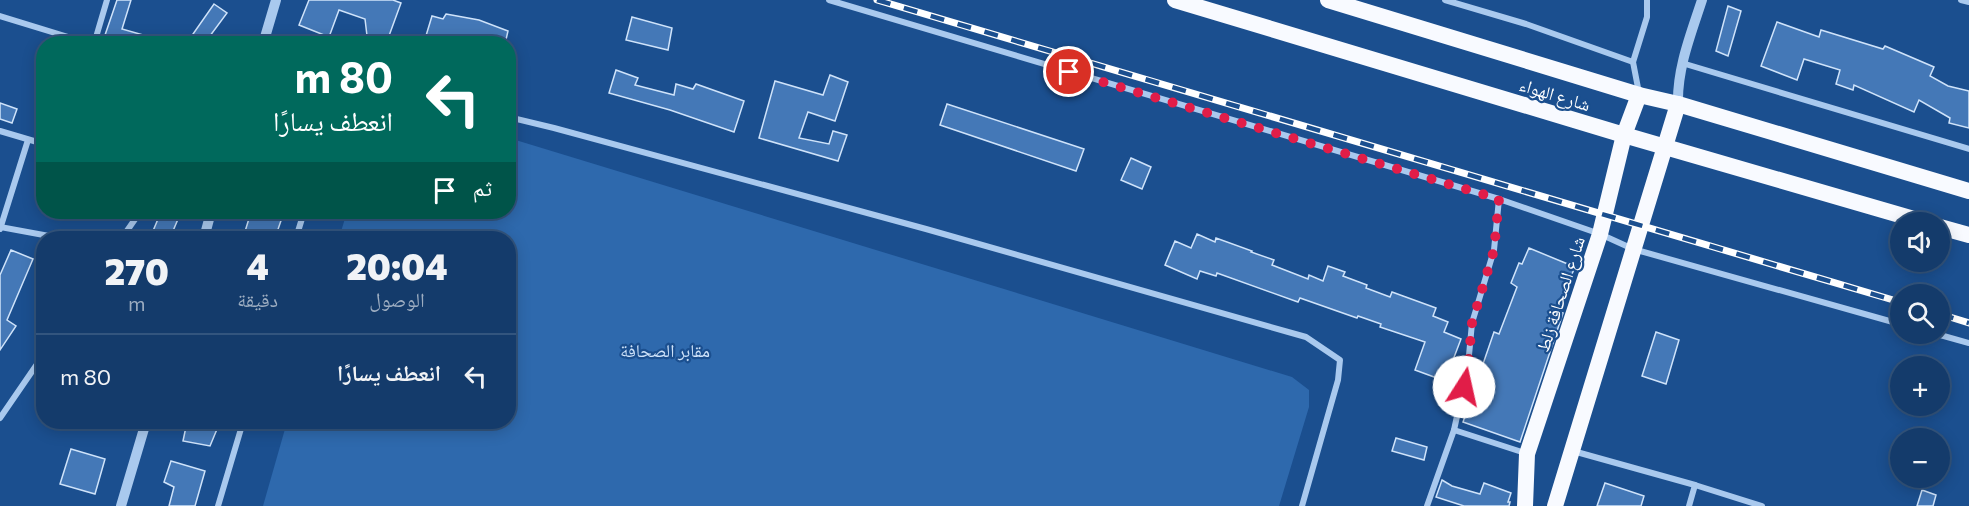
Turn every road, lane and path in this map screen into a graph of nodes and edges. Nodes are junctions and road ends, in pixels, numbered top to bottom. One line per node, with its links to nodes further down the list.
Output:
1 (107, 0): 13 (street)
2 (276, 0): 14 (street)
3 (829, 0): 27 (street)
4 (1175, 0): 21 (highway, شارع الهواء)
5 (1328, 0): 17 (highway, شارع الهواء)
6 (1445, 0): 15 (street)
7 (1647, 0): 15 (street)
8 (1702, 0): 16 (street)
9 (1961, 0): 10 (street)
10 (1969, 2)
11 (0, 16): 12 (street)
12 (66, 36)
13 (96, 36)
14 (265, 36)
15 (1633, 62): 17 (street)
16 (1682, 63): 18 (street); 25 (street)
17 (1639, 95): 18 (highway, شارع الهواء); 21 (highway, شارع الصحافة زلط)
18 (1678, 104): 24 (highway); 26 (highway, شارع الهواء)
19 (516, 119): 48 (street)
20 (0, 131): 22 (street)
21 (1624, 135): 24 (highway, شارع الهواء); 32 (highway, شارع الصحافة زلط)
22 (28, 140): 23 (street); 29 (street)
23 (36, 142)
24 (1664, 146): 28 (highway, شارع الهواء); 34 (highway)
25 (1969, 149)
26 (1969, 191)
27 (1499, 199): 32 (street); 42 (street)
28 (1890, 212)
29 (0, 228): 31 (street)
30 (1950, 230): 33 (highway)
31 (36, 234)
32 (1600, 234): 34 (street); 44 (highway, شارع الصحافة زلط)
33 (1969, 235)
34 (1633, 249): 35 (street); 43 (highway)
35 (1890, 321)
36 (1950, 338): 37 (street)
37 (1969, 343)
38 (36, 367): 39 (street)
39 (0, 418)
40 (144, 429): 46 (street)
41 (241, 429): 47 (street)
42 (1454, 430): 44 (street); 49 (street)
43 (1572, 451): 45 (street); 51 (highway)
44 (1527, 454): 50 (highway, شارع الصحافة زلط)
45 (1695, 485): 52 (street); 53 (street)
46 (121, 506)
47 (218, 506)
48 (1302, 506)
49 (1427, 506)
50 (1525, 506)
51 (1555, 506)
52 (1689, 506)
53 (1762, 506)

